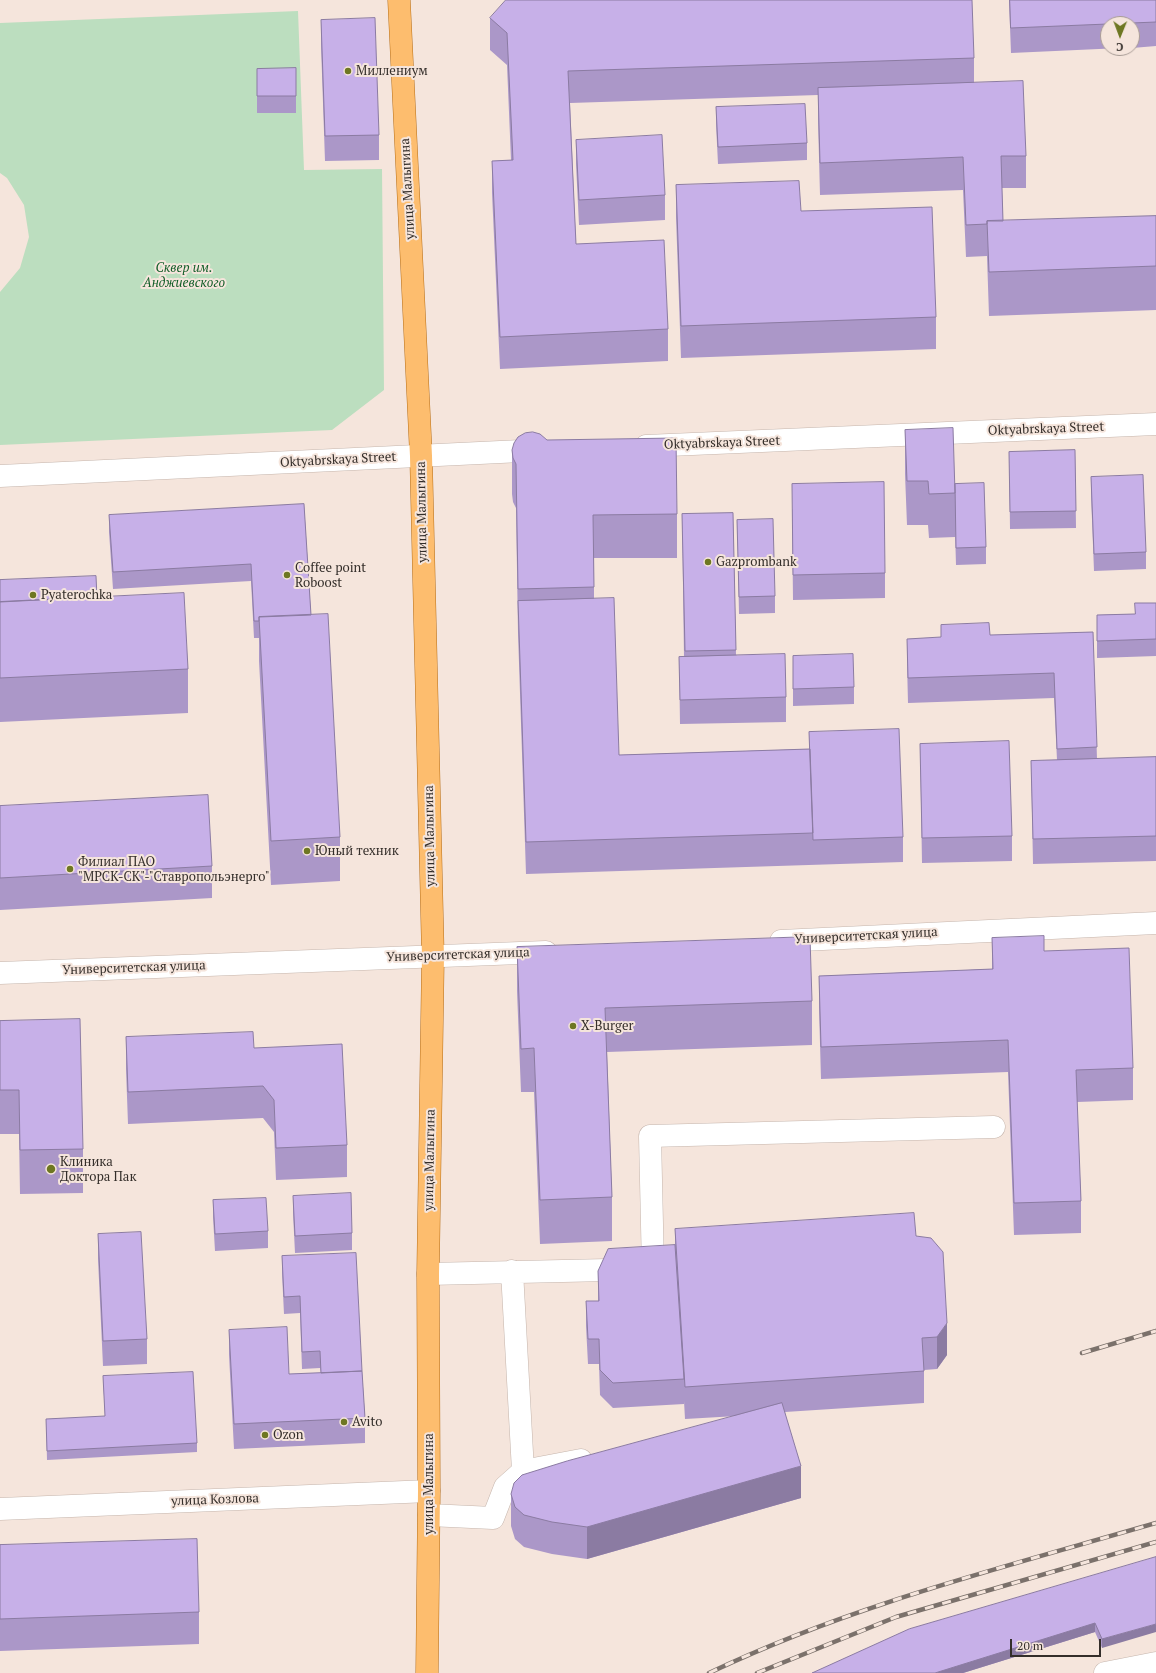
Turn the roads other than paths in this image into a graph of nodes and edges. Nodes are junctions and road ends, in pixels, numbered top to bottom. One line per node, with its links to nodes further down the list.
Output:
1 (400, 0): 5 (main road, улица Малыгина)
2 (1156, 424): 3 (street, Oktyabrskaya Street)
3 (629, 447)
4 (565, 449): 5 (street, Oktyabrskaya Street)
5 (421, 456): 6 (street, Oktyabrskaya Street); 10 (main road, улица Малыгина)
6 (0, 476)
7 (1156, 923): 8 (street, Университетская улица)
8 (758, 942)
9 (568, 951): 10 (street, Университетская улица)
10 (432, 957): 11 (street, Университетская улица); 14 (main road, улица Малыгина)
11 (0, 973)
12 (994, 1127): 13 (street)
13 (512, 1271): 14 (street); 16 (street)
14 (428, 1274): 17 (main road, улица Малыгина)
15 (600, 1457): 16 (street)
16 (523, 1471): 19 (street)
17 (429, 1491): 18 (street, улица Козлова); 19 (main road, улица Малыгина)
18 (0, 1509)
19 (429, 1514): 21 (main road, улица Малыгина)
20 (1156, 1663): 22 (street)
21 (427, 1673)
22 (1104, 1673)

